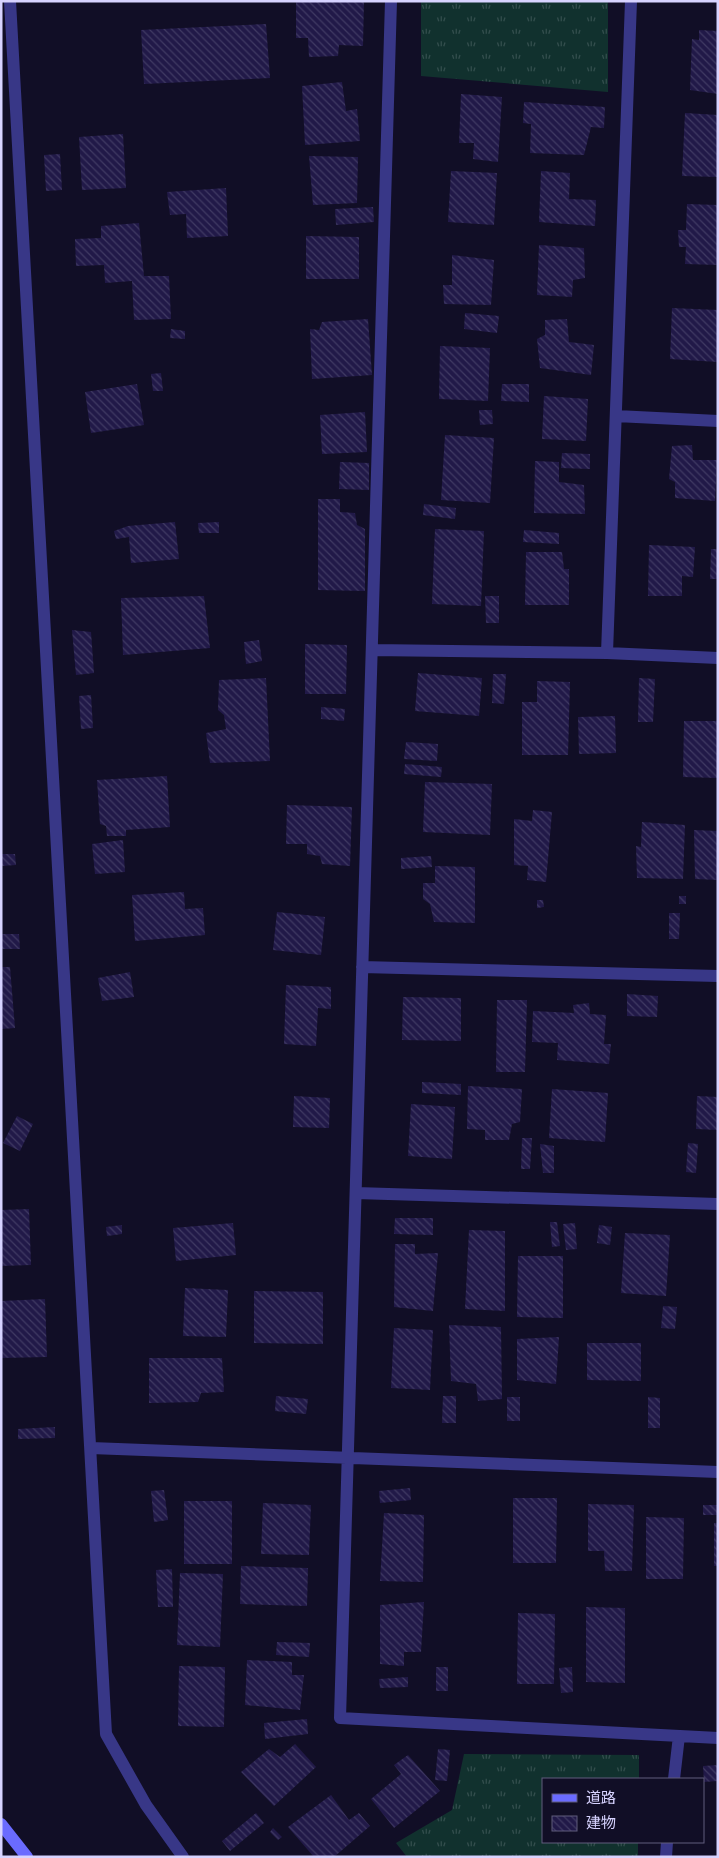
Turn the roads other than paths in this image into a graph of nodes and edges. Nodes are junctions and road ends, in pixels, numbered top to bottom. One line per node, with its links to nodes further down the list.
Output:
1 (10, 1): 13 (street)
2 (391, 1): 6 (street)
3 (631, 1): 4 (street)
4 (616, 416): 5 (street); 7 (street)
5 (718, 421)
6 (372, 650): 7 (street); 9 (street)
7 (607, 653): 8 (street)
8 (718, 658)
9 (362, 967): 10 (street); 11 (street)
10 (718, 976)
11 (356, 1193): 12 (street); 14 (street)
12 (718, 1204)
13 (91, 1448): 14 (street); 22 (street)
14 (348, 1456): 15 (street); 16 (street)
15 (718, 1472)
16 (679, 1736): 17 (street); 18 (street)
17 (718, 1738)
18 (674, 1778)
19 (1, 1824): 21 (street)
20 (668, 1843): 23 (street)
21 (28, 1857)
22 (183, 1857)
23 (666, 1857)

